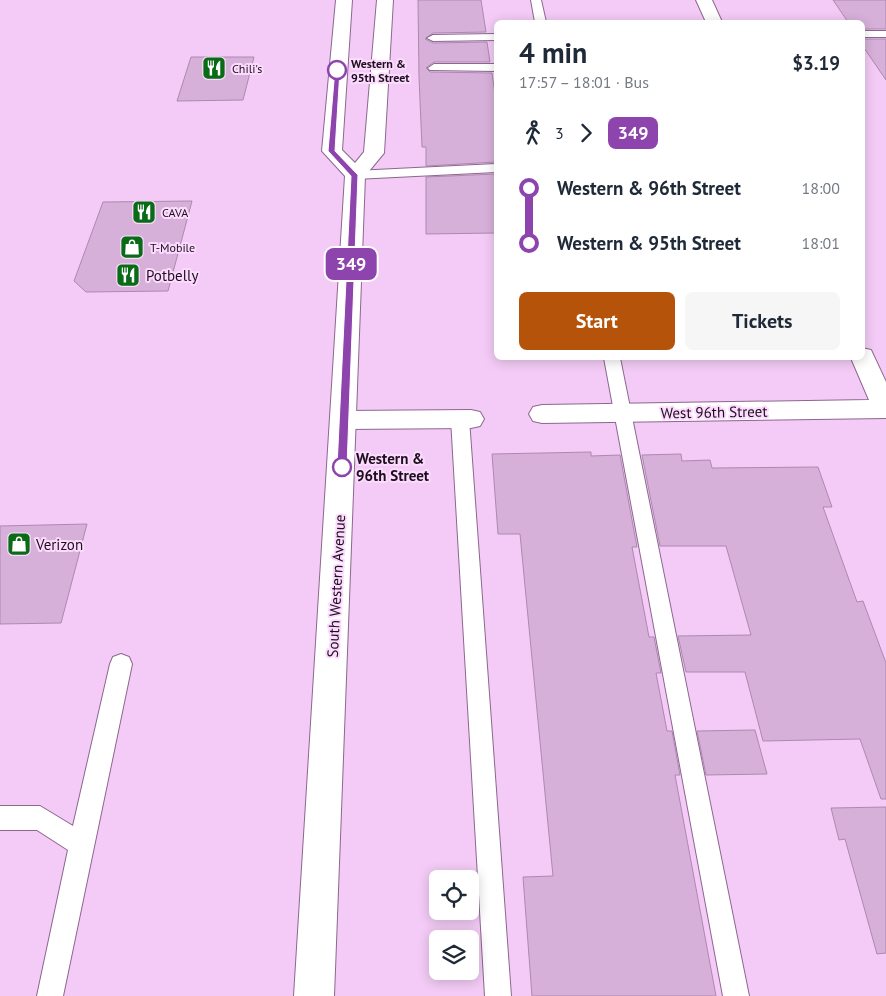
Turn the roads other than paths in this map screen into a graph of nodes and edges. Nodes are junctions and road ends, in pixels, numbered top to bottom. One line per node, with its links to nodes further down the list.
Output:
1 (344, 0): 14 (main road)
2 (385, 0): 14 (main road)
3 (536, 0): 5 (lane)
4 (704, 0): 6 (main road)
5 (541, 20)
6 (713, 20)
7 (865, 34): 8 (lane)
8 (886, 34)
9 (494, 37): 10 (lane)
10 (433, 38)
11 (434, 68): 12 (lane)
12 (494, 68)
13 (494, 168): 14 (lane)
14 (355, 175): 21 (main road, South Western Avenue)
15 (612, 360): 18 (lane)
16 (864, 360): 17 (main road)
17 (886, 409): 18 (main road, West 96th Street)
18 (623, 413): 19 (main road, West 96th Street); 28 (lane)
19 (542, 414)
20 (465, 419): 21 (main road); 27 (lane)
21 (344, 420): 26 (main road, South Western Avenue)
22 (121, 664): 24 (lane)
23 (0, 818): 24 (lane)
24 (80, 845): 25 (lane)
25 (50, 996)
26 (314, 996)
27 (498, 996)
28 (736, 996)

